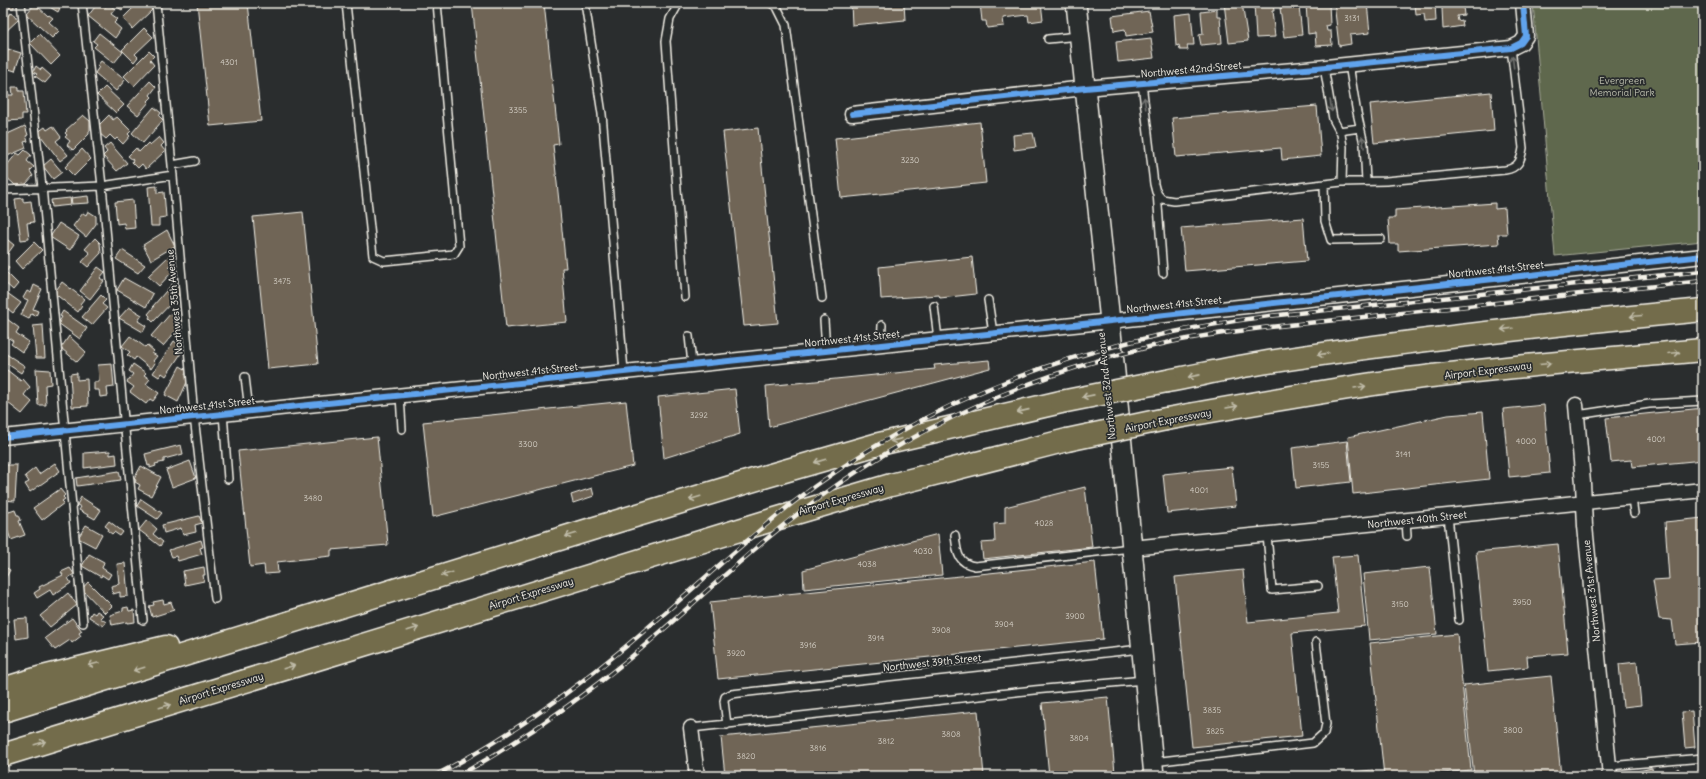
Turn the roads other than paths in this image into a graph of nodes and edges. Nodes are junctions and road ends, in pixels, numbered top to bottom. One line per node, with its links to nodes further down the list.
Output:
1 (22, 3): 28 (lane)
2 (82, 3): 27 (lane)
3 (156, 3): 22 (lane, Northwest 35th Avenue)
4 (346, 3): 5 (lane)
5 (437, 3)
6 (585, 3): 49 (lane)
7 (679, 3): 34 (lane)
8 (771, 3): 35 (lane)
9 (1076, 3): 11 (main road, Northwest 32nd Avenue)
10 (1523, 3): 13 (street)
11 (1079, 36): 12 (lane); 17 (main road, Northwest 32nd Avenue)
12 (1048, 40)
13 (1511, 48): 14 (street, Northwest 42nd Street); 24 (lane, one-way to 13)
14 (1349, 64): 15 (street, Northwest 42nd Street); 19 (lane)
15 (1324, 67): 16 (street, Northwest 42nd Street); 20 (lane, one-way to 20)
16 (1142, 83): 17 (street, Northwest 42nd Street); 30 (lane, one-way to 16)
17 (1085, 88): 18 (street, Northwest 42nd Street); 40 (main road, Northwest 32nd Avenue)
18 (852, 114)
19 (1360, 128): 20 (lane); 24 (lane, one-way to 19)
20 (1339, 131): 25 (lane)
21 (195, 161): 22 (lane)
22 (172, 165): 23 (lane, Northwest 35th Avenue)
23 (173, 175): 27 (lane); 56 (lane, Northwest 35th Avenue)
24 (1366, 181): 25 (lane)
25 (1342, 182): 26 (lane)
26 (1324, 184): 30 (lane); 31 (lane)
27 (102, 186): 28 (lane); 57 (lane)
28 (42, 187): 29 (lane); 59 (lane)
29 (3, 190)
30 (1156, 192): 33 (lane)
31 (1381, 239)
32 (1703, 256): 40 (street, Northwest 41st Street)
33 (1163, 273)
34 (685, 297)
35 (822, 298)
36 (988, 300): 42 (lane)
37 (934, 306): 44 (lane)
38 (1703, 310): 74 (highway, one-way to 74, bridge)
39 (824, 320): 46 (lane)
40 (1110, 321): 42 (street, Northwest 41st Street); 71 (main road, Northwest 32nd Avenue)
41 (882, 325): 45 (lane)
42 (993, 333): 44 (street, Northwest 41st Street)
43 (689, 336): 48 (lane)
44 (938, 339): 45 (street, Northwest 41st Street)
45 (880, 345): 46 (street, Northwest 41st Street)
46 (826, 350): 48 (street, Northwest 41st Street)
47 (1703, 350): 85 (highway, Airport Expressway, one-way to 47, bridge)
48 (692, 364): 49 (street, Northwest 41st Street)
49 (624, 371): 51 (street, Northwest 41st Street)
50 (245, 377): 53 (lane)
51 (400, 395): 53 (street, Northwest 41st Street); 58 (lane)
52 (1703, 401): 54 (lane)
53 (249, 410): 55 (street, Northwest 41st Street)
54 (1577, 410): 64 (street, Northwest 31st Avenue)
55 (223, 413): 56 (street, Northwest 41st Street); 61 (lane)
56 (194, 416): 57 (street, Northwest 41st Street); 73 (lane, Northwest 35th Avenue)
57 (125, 424): 59 (street, Northwest 41st Street); 75 (lane)
58 (402, 429)
59 (65, 430): 60 (street, Northwest 41st Street); 77 (lane)
60 (3, 437)
61 (228, 479)
62 (1703, 490): 63 (street, Northwest 40th Street)
63 (1632, 498): 64 (street, Northwest 40th Street); 65 (lane)
64 (1584, 503): 66 (street, Northwest 40th Street); 88 (street, Northwest 31st Avenue)
65 (1634, 513)
66 (1448, 516): 67 (street, Northwest 40th Street); 76 (lane)
67 (1406, 520): 69 (street, Northwest 40th Street); 70 (lane)
68 (955, 535): 71 (lane)
69 (1267, 536): 71 (street, Northwest 40th Street); 72 (lane)
70 (1407, 536)
71 (1132, 548): 79 (main road, Northwest 32nd Avenue)
72 (1318, 586)
73 (215, 599)
74 (337, 608): 81 (highway, one-way to 81); 82 (highway, one-way to 82)
75 (143, 620)
76 (1459, 620)
77 (84, 623)
78 (1316, 642): 87 (lane)
79 (1141, 649): 80 (main road, Northwest 32nd Avenue); 83 (lane, Northwest 39th Street)
80 (1144, 680): 83 (lane); 87 (main road, Northwest 32nd Avenue)
81 (3, 689)
82 (3, 711)
83 (727, 725): 84 (lane)
84 (691, 728): 89 (street)
85 (3, 755)
86 (1703, 758): 88 (lane)
87 (1153, 769)
88 (1610, 771)
89 (697, 776)

